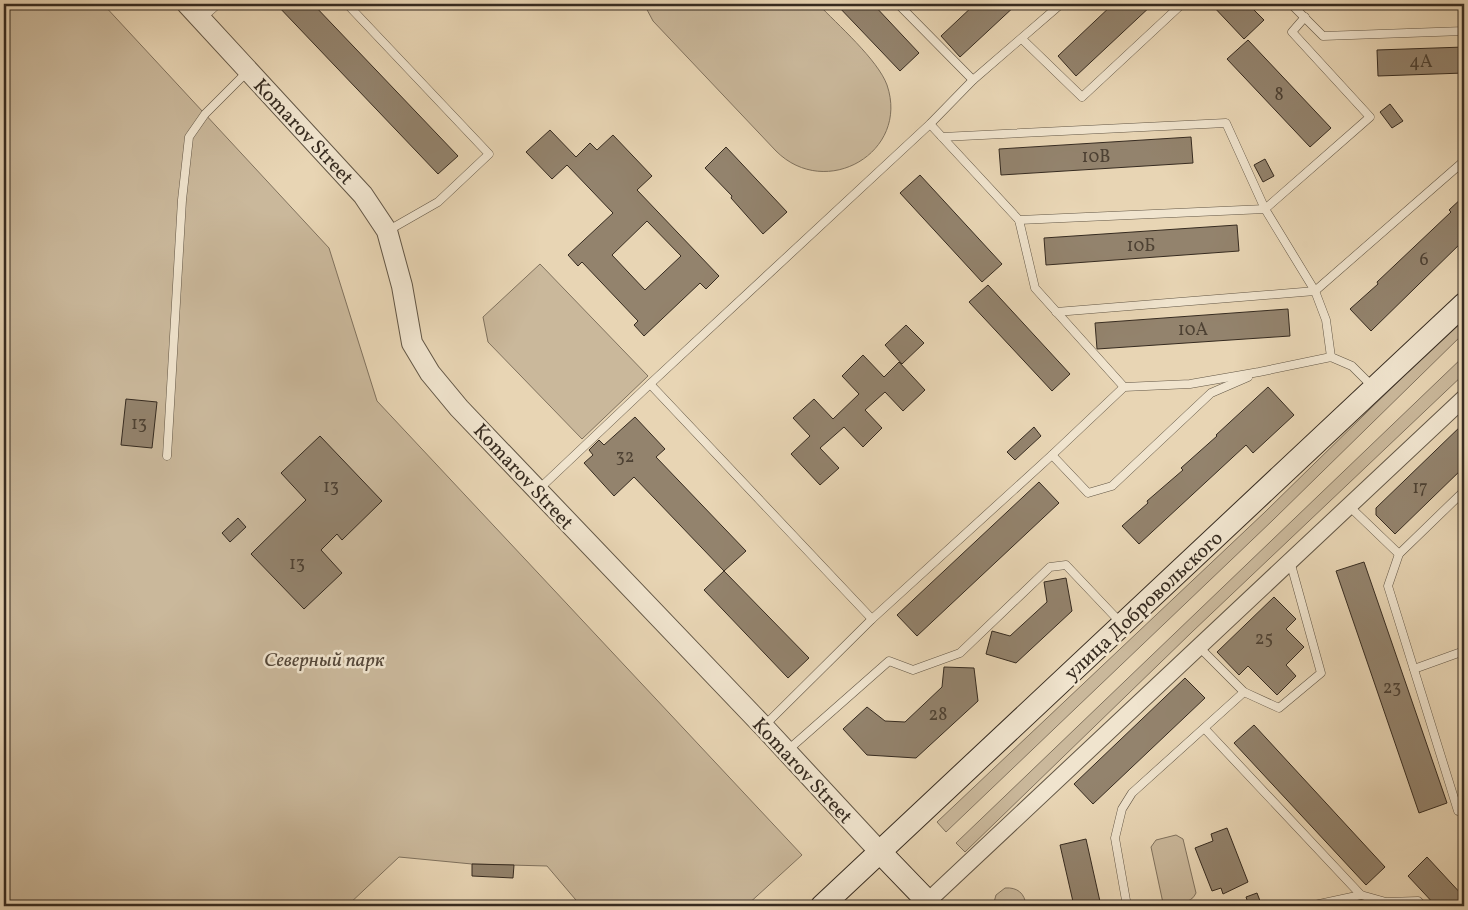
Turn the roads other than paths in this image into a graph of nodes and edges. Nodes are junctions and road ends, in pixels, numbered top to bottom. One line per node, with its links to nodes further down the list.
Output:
1 (187, 4): 9 (street, Komarov Street)
2 (218, 4): 9 (lane)
3 (347, 4): 19 (lane)
4 (898, 4): 13 (lane)
5 (1061, 4): 11 (lane)
6 (1182, 4): 11 (lane)
7 (1292, 4): 8 (lane)
8 (1305, 17): 10 (lane); 17 (lane)
9 (201, 19): 12 (street, Komarov Street)
10 (1464, 31)
11 (1022, 39): 13 (lane)
12 (248, 70): 19 (street, Komarov Street); 30 (lane)
13 (973, 80): 14 (lane)
14 (930, 124): 15 (lane); 25 (lane)
15 (942, 136): 17 (lane); 18 (lane)
16 (1464, 161): 20 (lane)
17 (1264, 209): 18 (lane); 20 (lane)
18 (1019, 220): 22 (lane)
19 (387, 231): 31 (street, Komarov Street)
20 (1315, 291): 22 (lane); 23 (lane)
21 (1464, 304): 27 (main road, улица Добровольского)
22 (1056, 312): 26 (lane)
23 (1331, 357): 24 (lane); 27 (lane)
24 (1259, 372): 26 (lane); 29 (lane)
25 (650, 384): 31 (lane); 36 (lane)
26 (1124, 387): 29 (lane)
27 (1374, 388): 37 (main road, улица Добровольского)
28 (1464, 398): 33 (street)
29 (1052, 455): 36 (lane)
30 (168, 456)
31 (538, 491): 42 (street, Komarov Street)
32 (1464, 491): 34 (lane)
33 (1349, 506): 34 (lane); 35 (street)
34 (1399, 554): 40 (lane)
35 (1290, 561): 38 (street); 41 (lane)
36 (872, 619): 42 (lane)
37 (1122, 624): 44 (lane); 46 (main road, улица Добровольского)
38 (1199, 646): 41 (lane); 48 (street)
39 (1464, 651): 40 (lane)
40 (1414, 669): 45 (lane)
41 (1244, 692): 43 (lane)
42 (763, 726): 44 (street, Komarov Street)
43 (1205, 728): 47 (lane); 50 (lane)
44 (786, 752): 46 (street, Komarov Street)
45 (1464, 809)
46 (879, 851): 48 (main road, Komarov Street); 49 (main road, улица Добровольского)
47 (1362, 895): 51 (lane); 52 (lane)
48 (930, 904)
49 (822, 906)
50 (1127, 906)
51 (1310, 906)
52 (1423, 906)

